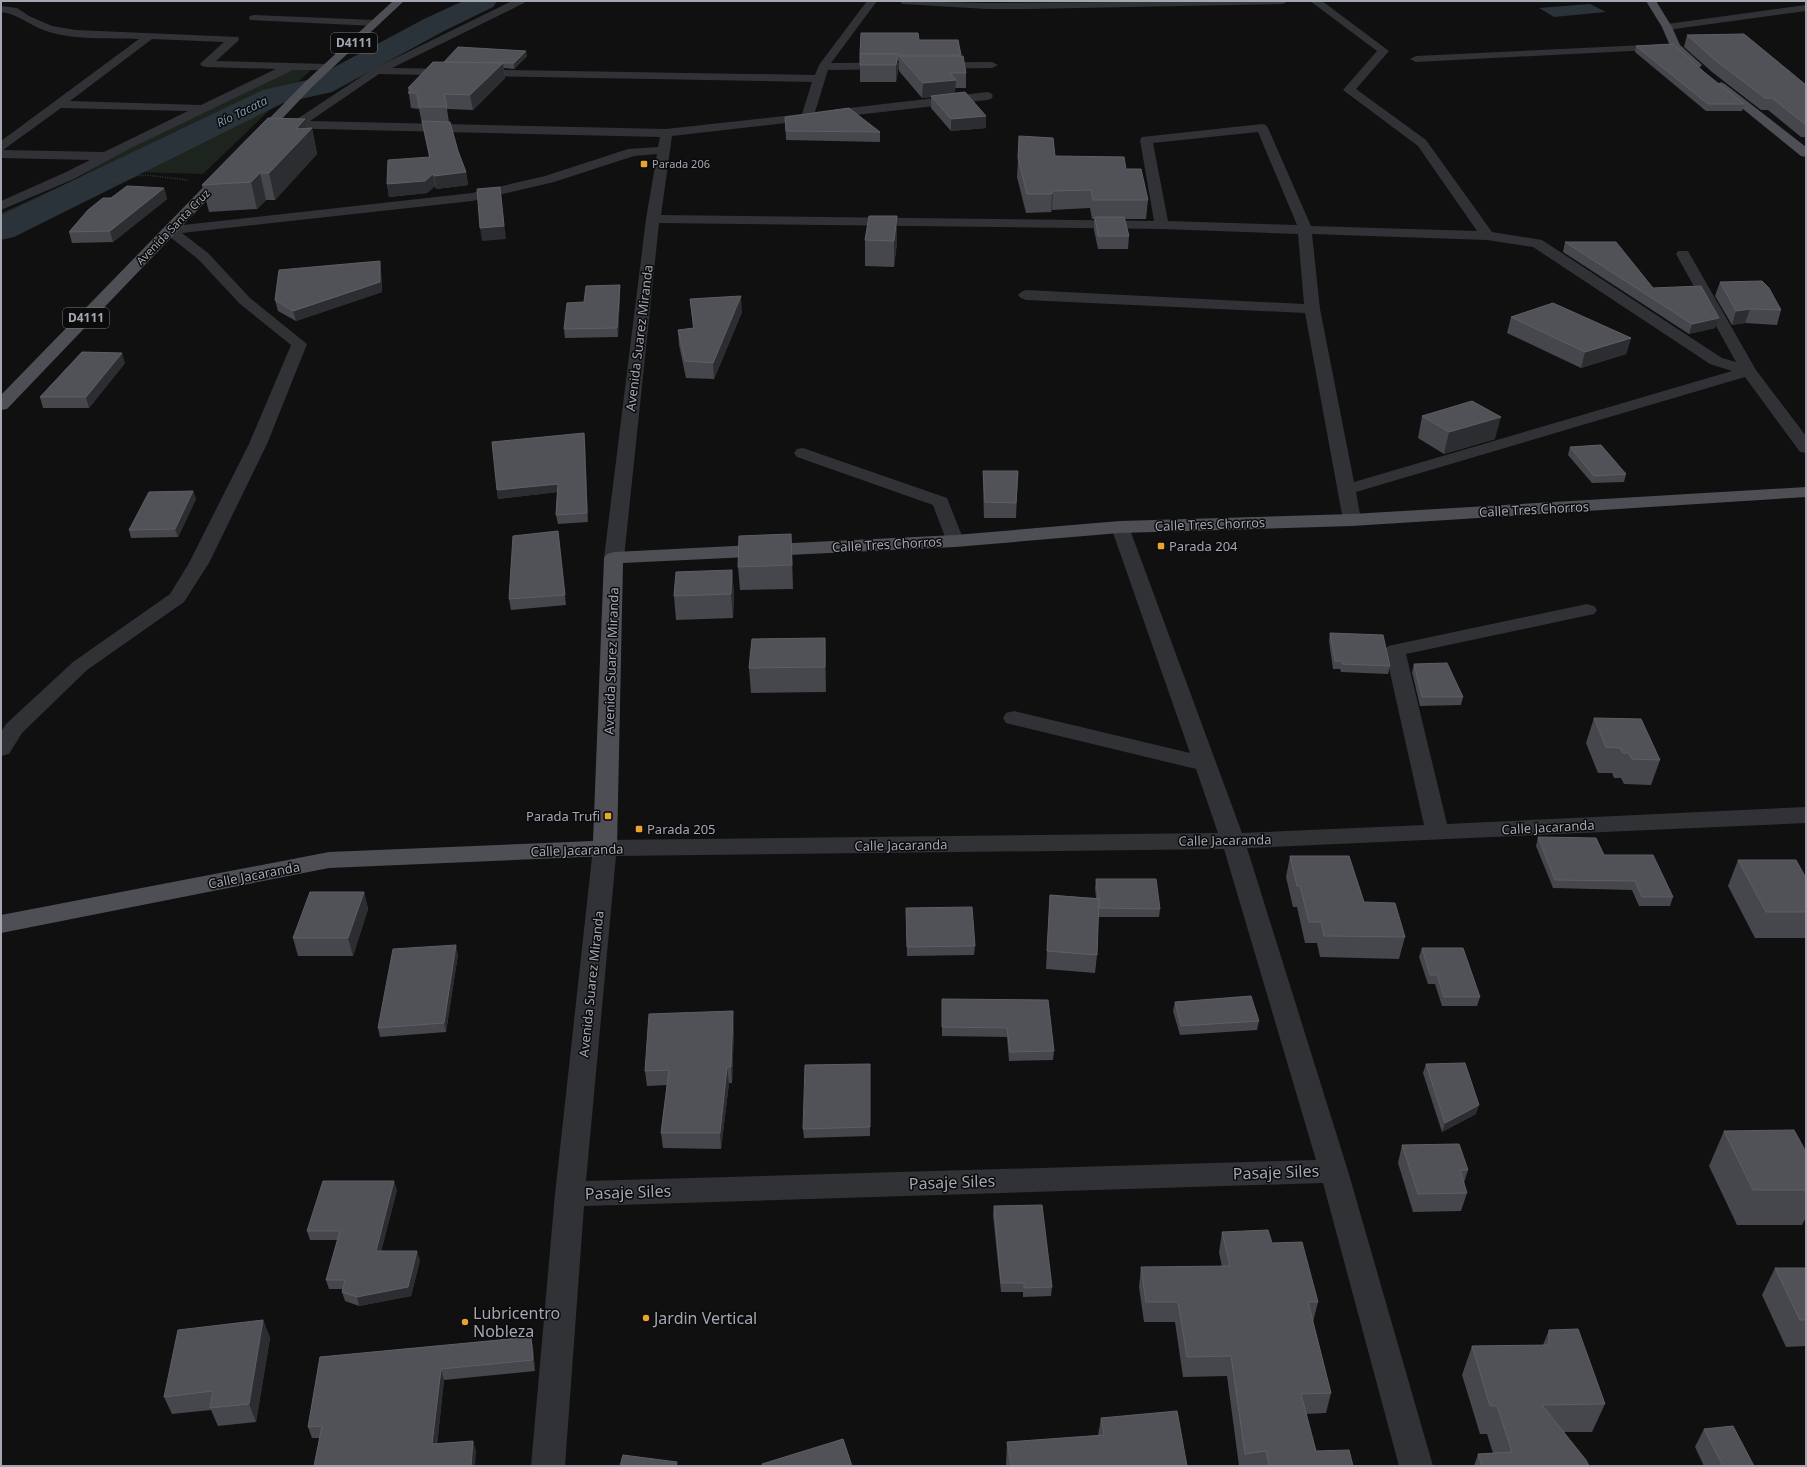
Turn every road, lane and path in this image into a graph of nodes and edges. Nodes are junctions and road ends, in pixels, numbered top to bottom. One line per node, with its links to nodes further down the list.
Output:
1 (23, 1): 12 (street)
2 (399, 1): 14 (main road, D4111)
3 (520, 1): 23 (street)
4 (872, 1): 22 (street)
5 (903, 1): 8 (street)
6 (1315, 1): 46 (street)
7 (1651, 1): 15 (main road)
8 (1235, 2): 9 (street)
9 (1283, 2)
10 (1806, 8): 15 (street)
11 (1, 9): 12 (street)
12 (13, 10): 16 (street)
13 (254, 18): 14 (street)
14 (375, 23): 21 (main road, D4111)
15 (1667, 27): 17 (main road)
16 (149, 36): 20 (street); 26 (street)
17 (1675, 46): 18 (street); 35 (main road)
18 (1416, 59)
19 (992, 65): 22 (street)
20 (291, 66): 21 (street); 27 (street)
21 (327, 67): 29 (main road, D4111)
22 (823, 67): 24 (street)
23 (377, 71): 24 (street); 30 (street)
24 (820, 79): 28 (street)
25 (987, 96): 28 (street)
26 (59, 104): 27 (street); 32 (street)
27 (204, 108): 37 (street)
28 (807, 116): 31 (street)
29 (271, 124): 30 (street); 33 (main road, D4111)
30 (297, 124): 31 (street)
31 (666, 133): 34 (street, Avenida Suarez Miranda)
32 (1, 147)
33 (249, 147)
34 (664, 150): 42 (street, Avenida Suarez Miranda); 45 (street)
35 (1806, 153)
36 (1, 154): 37 (street)
37 (107, 156): 41 (street)
38 (233, 164): 39 (main road, Avenida Santa Cruz / D4111)
39 (217, 181): 40 (path); 45 (main road, Avenida Santa Cruz / D4111)
40 (104, 184)
41 (1, 206)
42 (653, 219): 43 (street); 59 (street, Avenida Suarez Miranda)
43 (1162, 225): 44 (street); 44 (street)
44 (1305, 229): 46 (street); 49 (street)
45 (170, 230): 51 (main road, Avenida Santa Cruz / D4111); 62 (street)
46 (1487, 236): 50 (street)
47 (1683, 254): 50 (street)
48 (1026, 295): 49 (street)
49 (1312, 309): 54 (street)
50 (1749, 371): 52 (street); 54 (street)
51 (1, 405)
52 (1806, 448)
53 (803, 453): 58 (street)
54 (1348, 489): 56 (street)
55 (1806, 492): 56 (main road, Calle Tres Chorros)
56 (1352, 520): 57 (main road, Calle Tres Chorros)
57 (1120, 527): 58 (main road, Calle Tres Chorros); 63 (street)
58 (955, 541): 59 (main road, Calle Tres Chorros)
59 (614, 558): 67 (main road, Avenida Suarez Miranda)
60 (1587, 610): 65 (street)
61 (1014, 718): 63 (street)
62 (1, 749)
63 (1205, 764): 66 (street)
64 (1806, 815): 65 (street, Calle Jacaranda)
65 (1437, 832): 66 (street, Calle Jacaranda)
66 (1233, 841): 67 (street, Calle Jacaranda); 69 (street)
67 (605, 848): 68 (main road, Calle Jacaranda); 70 (street, Avenida Suarez Miranda)
68 (1, 924)
69 (1334, 1171): 70 (street, Pasaje Siles); 72 (street)
70 (570, 1194): 71 (street, Avenida Suarez Miranda)
71 (548, 1466)
72 (1416, 1466)

